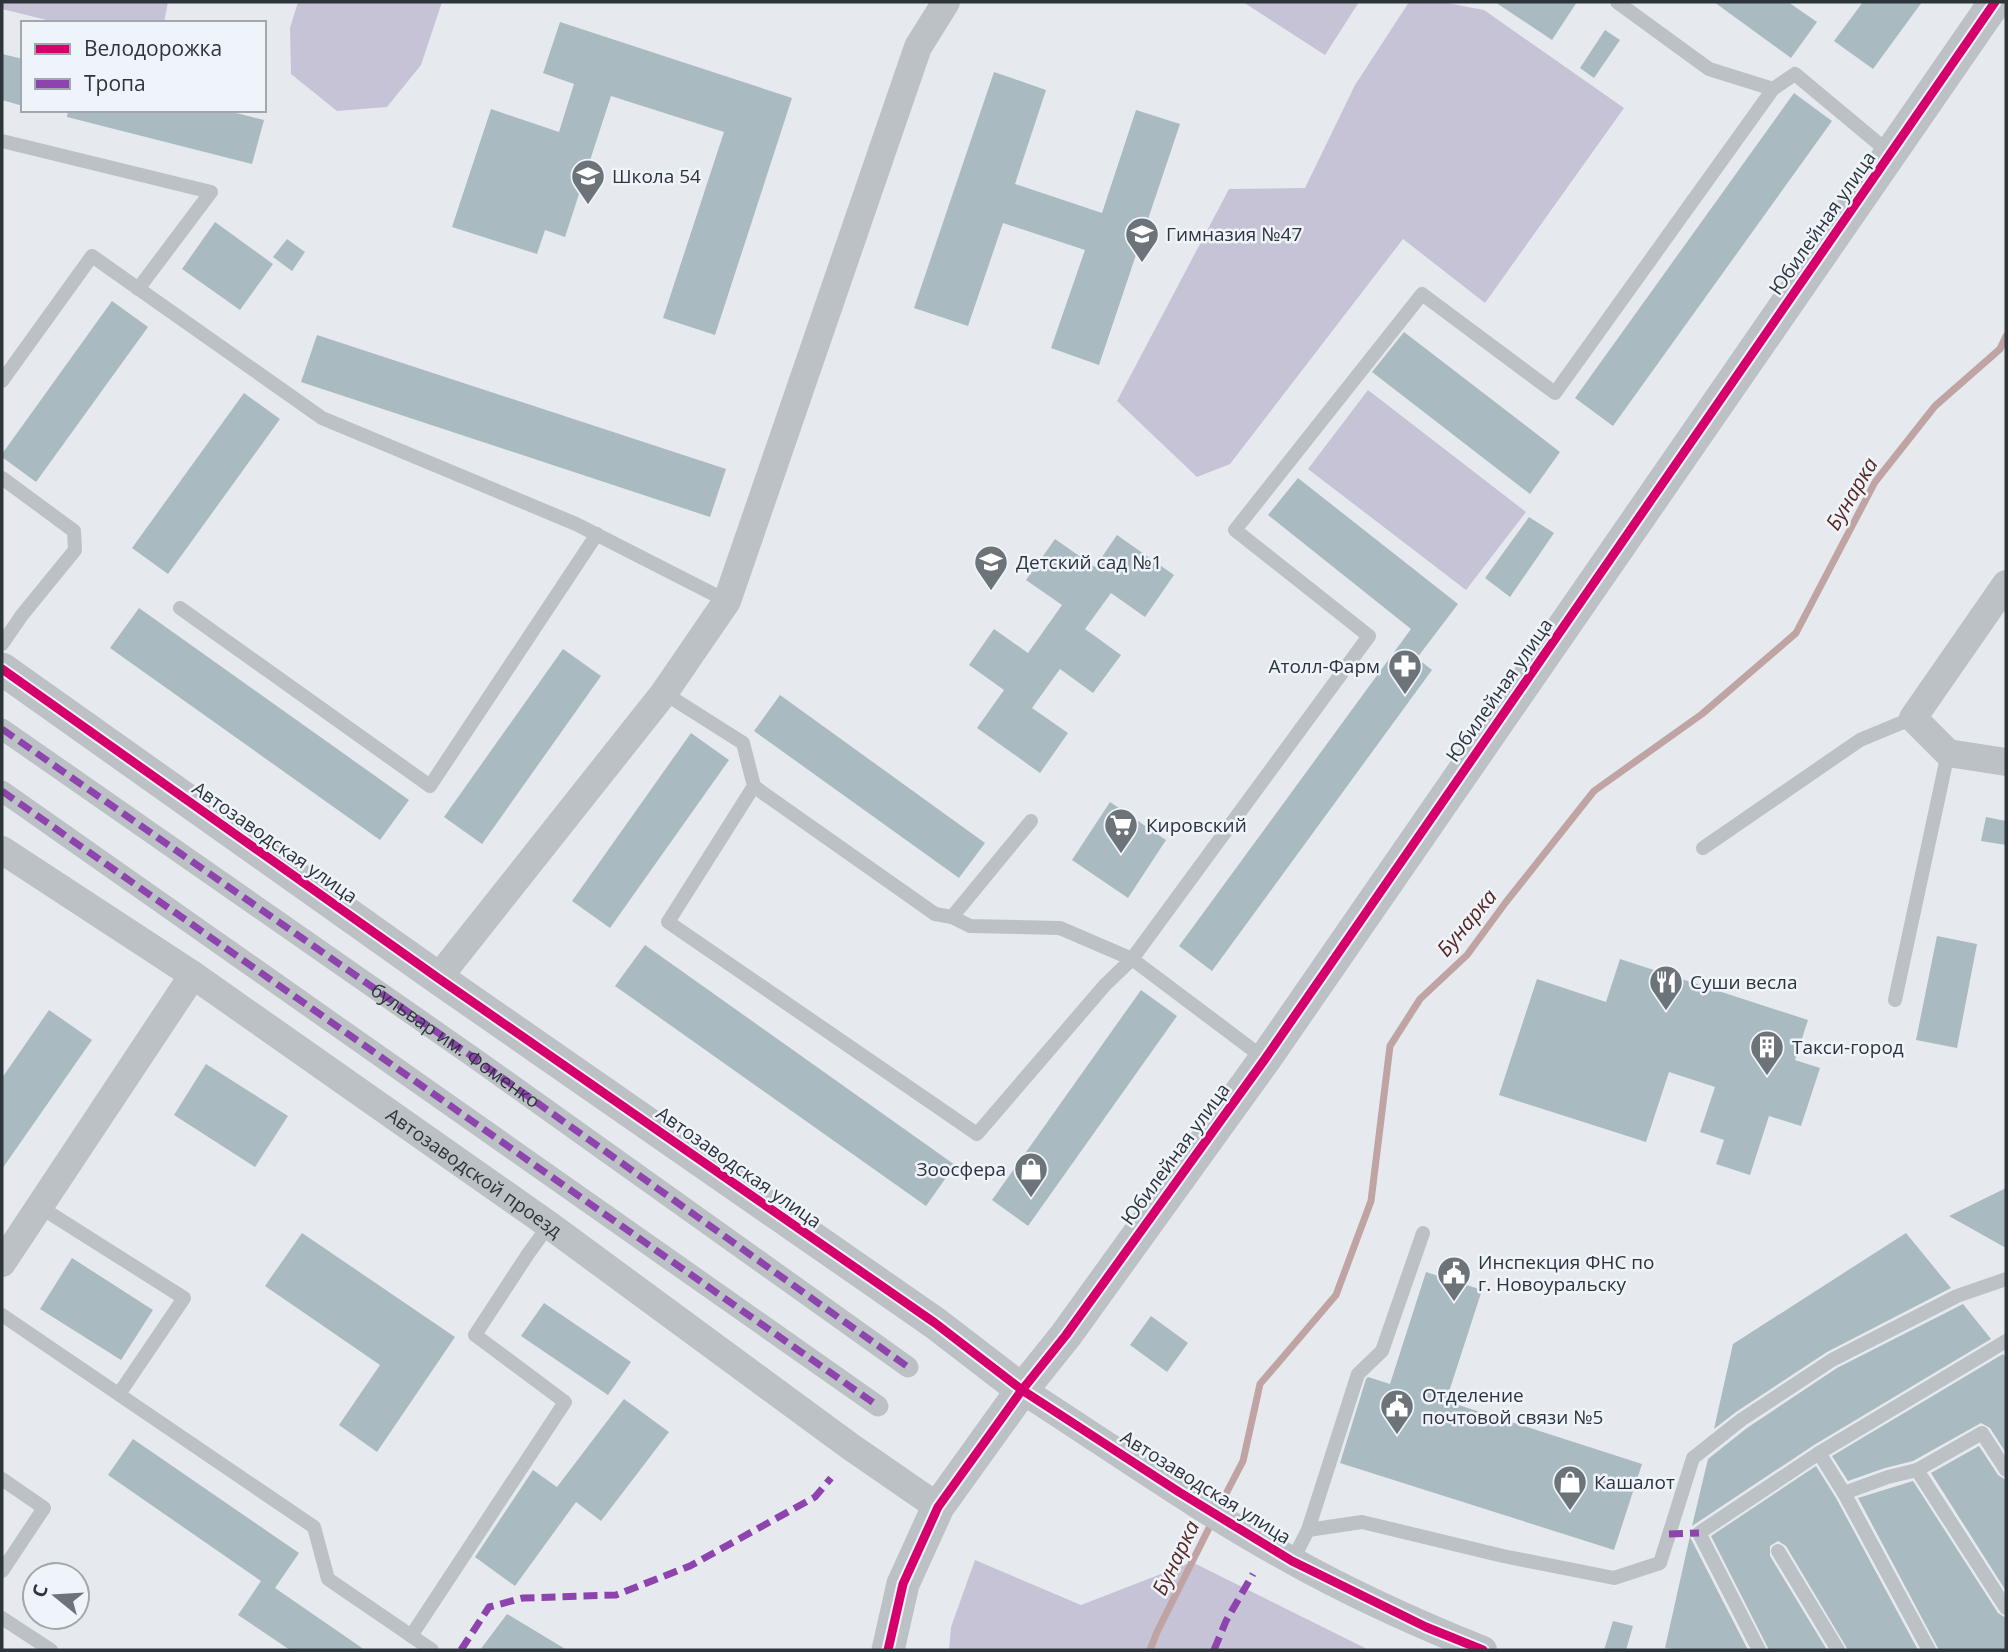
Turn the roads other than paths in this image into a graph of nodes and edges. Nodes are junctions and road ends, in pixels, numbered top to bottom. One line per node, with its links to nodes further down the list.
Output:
1 (946, 2): 12 (street)
2 (1617, 2): 4 (lane)
3 (1995, 2): 6 (street, Юбилейная улица)
4 (1773, 89): 6 (lane); 27 (lane)
5 (2, 141): 7 (lane)
6 (1891, 153): 31 (street, Юбилейная улица)
7 (138, 289): 8 (lane); 10 (lane)
8 (2, 381)
9 (2, 478): 14 (lane)
10 (597, 534): 12 (lane); 13 (lane)
11 (2006, 584): 17 (street)
12 (727, 601): 16 (street)
13 (180, 608)
14 (2, 644)
15 (2, 669): 29 (street, Автозаводская улица)
16 (664, 692): 21 (lane); 29 (street)
17 (1913, 718): 19 (street); 24 (lane)
18 (2, 729): 39 (street, бульвар им. Фоменко)
19 (1948, 753): 20 (street); 30 (lane)
20 (2006, 762)
21 (754, 786): 26 (lane); 27 (lane)
22 (2, 792): 42 (street)
23 (1031, 821): 26 (lane)
24 (1703, 848)
25 (2, 850): 28 (street, Автозаводской проезд)
26 (952, 917): 27 (lane)
27 (1132, 959): 31 (lane)
28 (193, 975): 32 (street); 33 (street, Автозаводской проезд)
29 (438, 978): 40 (street, Автозаводская улица)
30 (1895, 1000)
31 (1265, 1059): 40 (street, Юбилейная улица)
32 (40, 1207): 35 (street); 41 (lane)
33 (549, 1225): 48 (street, Автозаводской проезд); 55 (lane)
34 (1423, 1233): 49 (lane)
35 (7, 1245)
36 (2005, 1284): 49 (lane)
37 (2, 1315): 41 (lane)
38 (2006, 1341): 43 (lane)
39 (908, 1367)
40 (1022, 1390): 48 (street, Юбилейная улица); 51 (street, Автозаводская улица)
41 (119, 1394): 55 (lane)
42 (878, 1406)
43 (1819, 1453): 47 (lane); 60 (lane)
44 (2006, 1470): 45 (lane)
45 (1917, 1471): 47 (lane); 53 (lane)
46 (2, 1479): 52 (lane)
47 (1844, 1493): 62 (lane)
48 (939, 1507): 58 (street, Юбилейная улица)
49 (1308, 1530): 51 (lane)
50 (1778, 1551): 61 (lane)
51 (1292, 1561): 59 (street, Автозаводская улица)
52 (2, 1571)
53 (2006, 1608)
54 (2, 1618): 56 (lane)
55 (411, 1636): 57 (lane)
56 (51, 1650)
57 (432, 1650)
58 (888, 1650)
59 (1483, 1650)
60 (1759, 1650)
61 (1838, 1650)
62 (1928, 1650)

